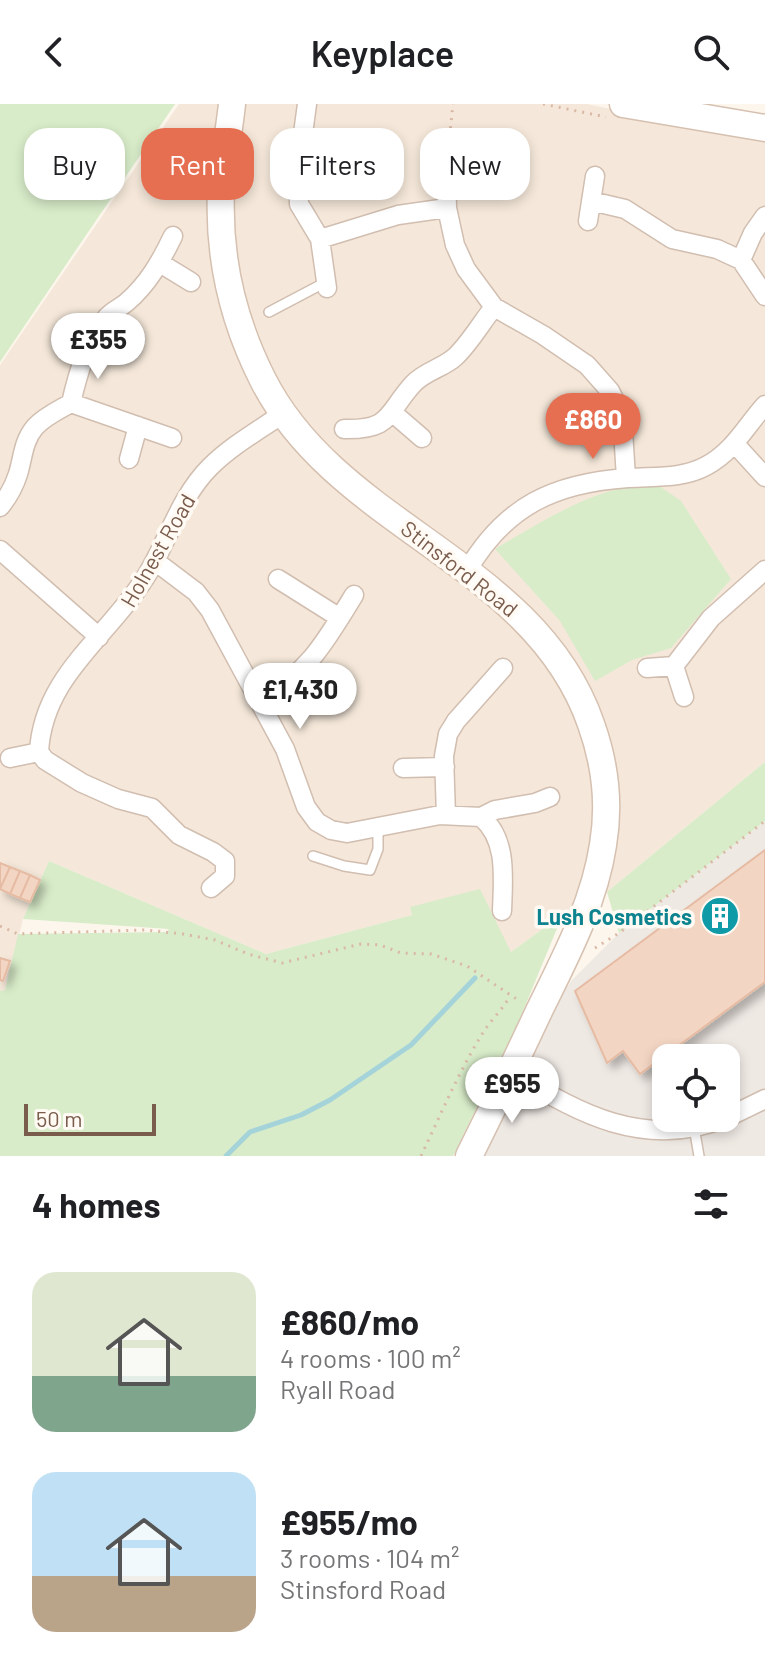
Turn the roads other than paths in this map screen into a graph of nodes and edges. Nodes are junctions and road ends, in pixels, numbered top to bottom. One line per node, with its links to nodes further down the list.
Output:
1 (232, 104): 5 (street, Stinsford Road)
2 (244, 104): 6 (street, Stinsford Road)
3 (307, 104): 16 (street)
4 (623, 104): 7 (street)
5 (230, 128)
6 (233, 128)
7 (765, 128)
8 (595, 176): 11 (street)
9 (221, 200): 26 (street, Stinsford Road)
10 (447, 200): 12 (street)
11 (591, 201): 14 (street); 17 (street)
12 (447, 208): 16 (street); 22 (street)
13 (765, 216): 17 (street)
14 (588, 221)
15 (173, 236): 18 (street)
16 (320, 239): 20 (street)
17 (741, 260): 21 (street)
18 (160, 263): 19 (street); 24 (street)
19 (191, 282)
20 (326, 285): 23 (lane)
21 (765, 296)
22 (494, 307): 27 (street); 35 (street)
23 (269, 312)
24 (71, 403): 28 (street); 36 (street)
25 (765, 405): 32 (street)
26 (284, 413): 38 (street, Holnest Road); 40 (street, Stinsford Road)
27 (393, 413): 29 (street); 31 (street)
28 (138, 426): 30 (street); 33 (street)
29 (344, 429)
30 (172, 438)
31 (422, 438)
32 (735, 444): 34 (street); 35 (street)
33 (129, 459)
34 (765, 477)
35 (626, 478): 40 (street)
36 (0, 507)
37 (0, 550): 44 (street)
38 (155, 561): 44 (street, Holnest Road); 49 (street)
39 (765, 570): 45 (street)
40 (467, 571): 61 (street, Stinsford Road)
41 (278, 579): 43 (street)
42 (354, 595): 43 (street)
43 (340, 618): 49 (street)
44 (99, 637): 50 (street, Holnest Road)
45 (674, 666): 47 (street); 48 (street)
46 (503, 668): 52 (street)
47 (647, 668)
48 (684, 697)
49 (260, 701): 57 (street)
50 (39, 752): 51 (street); 59 (street)
51 (10, 758)
52 (445, 767): 53 (street); 55 (street)
53 (403, 768)
54 (550, 797): 56 (street)
55 (446, 815): 56 (street); 57 (street)
56 (481, 817): 60 (street)
57 (378, 826): 58 (lane)
58 (313, 856)
59 (211, 888)
60 (502, 911)
61 (511, 1071): 64 (street); 66 (street, Stinsford Road)
62 (765, 1099): 63 (street)
63 (740, 1111)
64 (652, 1129)
65 (695, 1132): 67 (lane)
66 (469, 1156)
67 (699, 1156)

